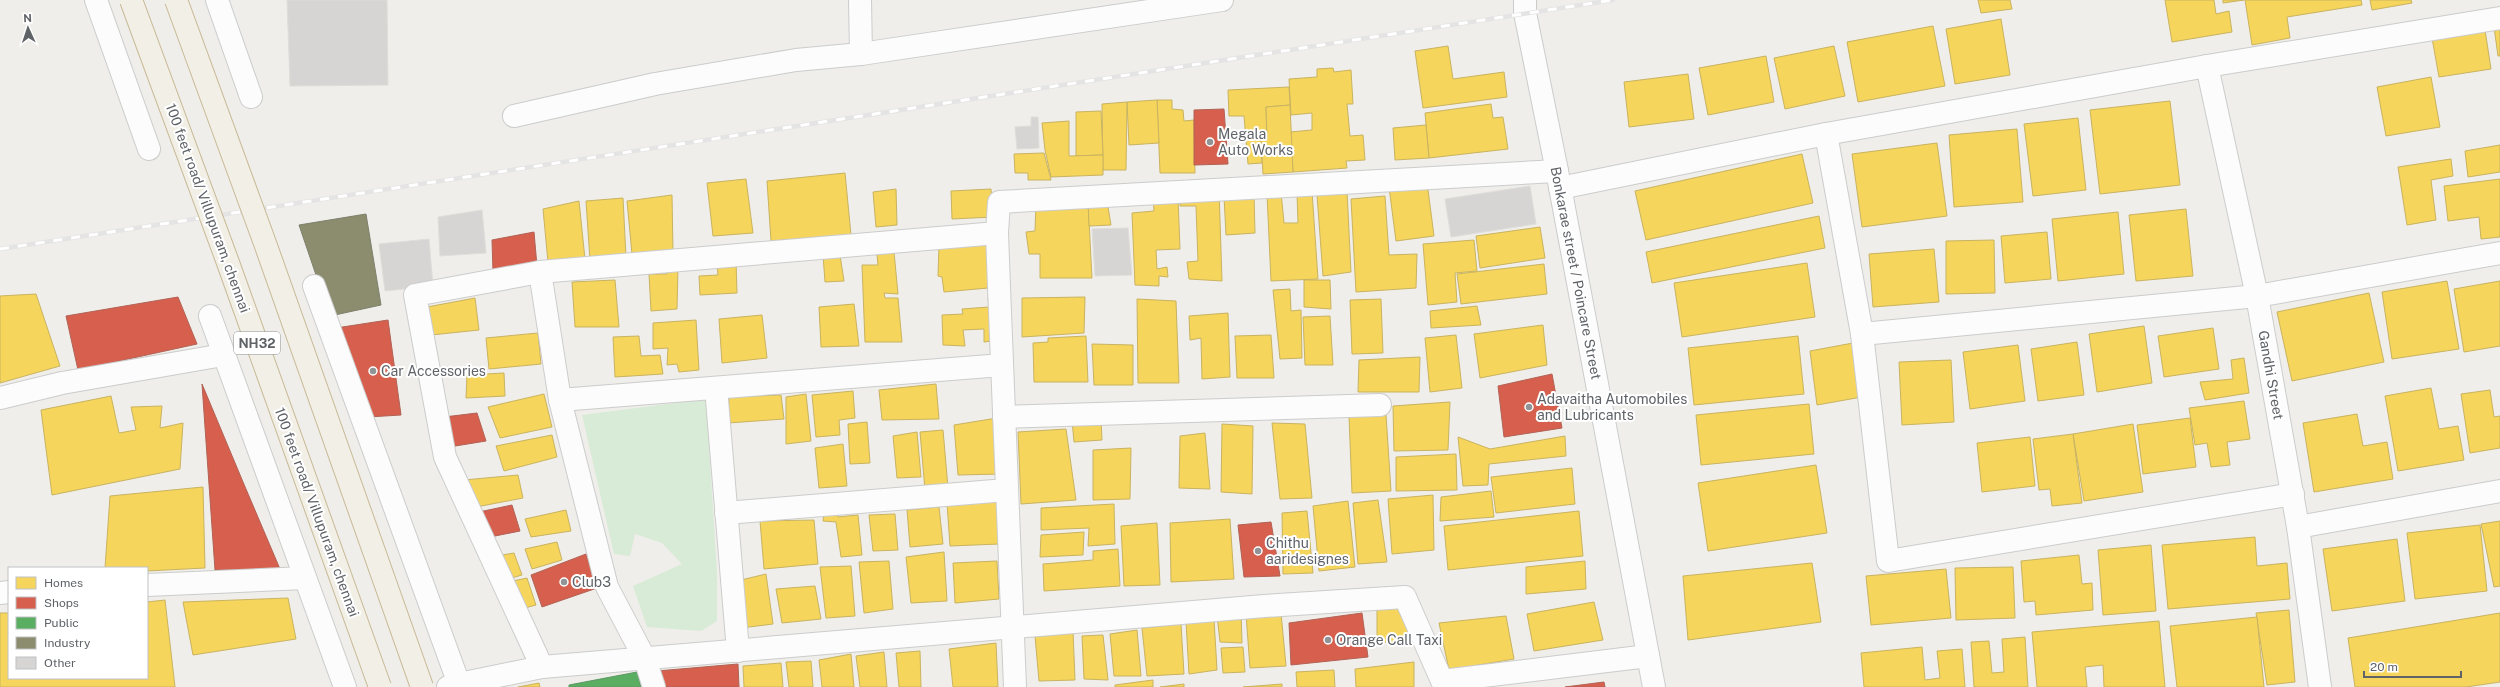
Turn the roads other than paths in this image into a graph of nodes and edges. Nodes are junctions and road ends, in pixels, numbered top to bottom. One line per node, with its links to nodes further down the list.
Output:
1 (96, 0): 14 (street)
2 (131, 0): 45 (highway, 100 feet road/ Villupuram, chennai / NH32, bridge)
3 (176, 0): 46 (highway, NH32, bridge)
4 (218, 0): 11 (street)
5 (860, 0): 9 (street)
6 (1222, 0): 9 (street)
7 (1525, 0): 15 (street, Bonkarae street / Poincare Street)
8 (2500, 18): 10 (street)
9 (861, 54): 12 (street)
10 (2207, 66): 13 (street); 20 (street, Gandhi Street)
11 (251, 97)
12 (514, 116)
13 (1826, 134): 15 (street); 22 (street)
14 (149, 149)
15 (1559, 180): 16 (street); 39 (street, Bonkarae street / Poincare Street)
16 (997, 233): 18 (street); 24 (street)
17 (2500, 253): 20 (street)
18 (540, 272): 27 (street); 41 (street)
19 (314, 286): 43 (street)
20 (2257, 296): 22 (street); 32 (street, Gandhi Street)
21 (210, 316): 23 (street)
22 (1862, 334): 32 (street)
23 (223, 355): 26 (street); 35 (street)
24 (1002, 365): 25 (street); 29 (street)
25 (716, 388): 27 (street); 33 (street)
26 (0, 398)
27 (560, 400): 40 (street)
28 (1380, 405): 29 (street)
29 (1004, 417): 30 (street)
30 (1006, 490): 33 (street); 37 (street)
31 (2500, 491): 34 (street)
32 (2293, 494): 34 (street, Gandhi Street)
33 (726, 513): 38 (street)
34 (2298, 527): 50 (street, Gandhi Street)
35 (305, 578): 36 (street); 44 (street)
36 (148, 585)
37 (1012, 628): 38 (street); 42 (street); 48 (street)
38 (738, 651): 40 (street)
39 (1648, 656): 42 (street); 49 (street, Bonkarae street / Poincare Street)
40 (644, 659): 41 (street); 47 (street)
41 (542, 667): 43 (street)
42 (1442, 684)
43 (455, 686)
44 (345, 687)
45 (380, 687)
46 (422, 687)
47 (654, 687)
48 (1015, 687)
49 (1654, 687)
50 (2320, 687)

